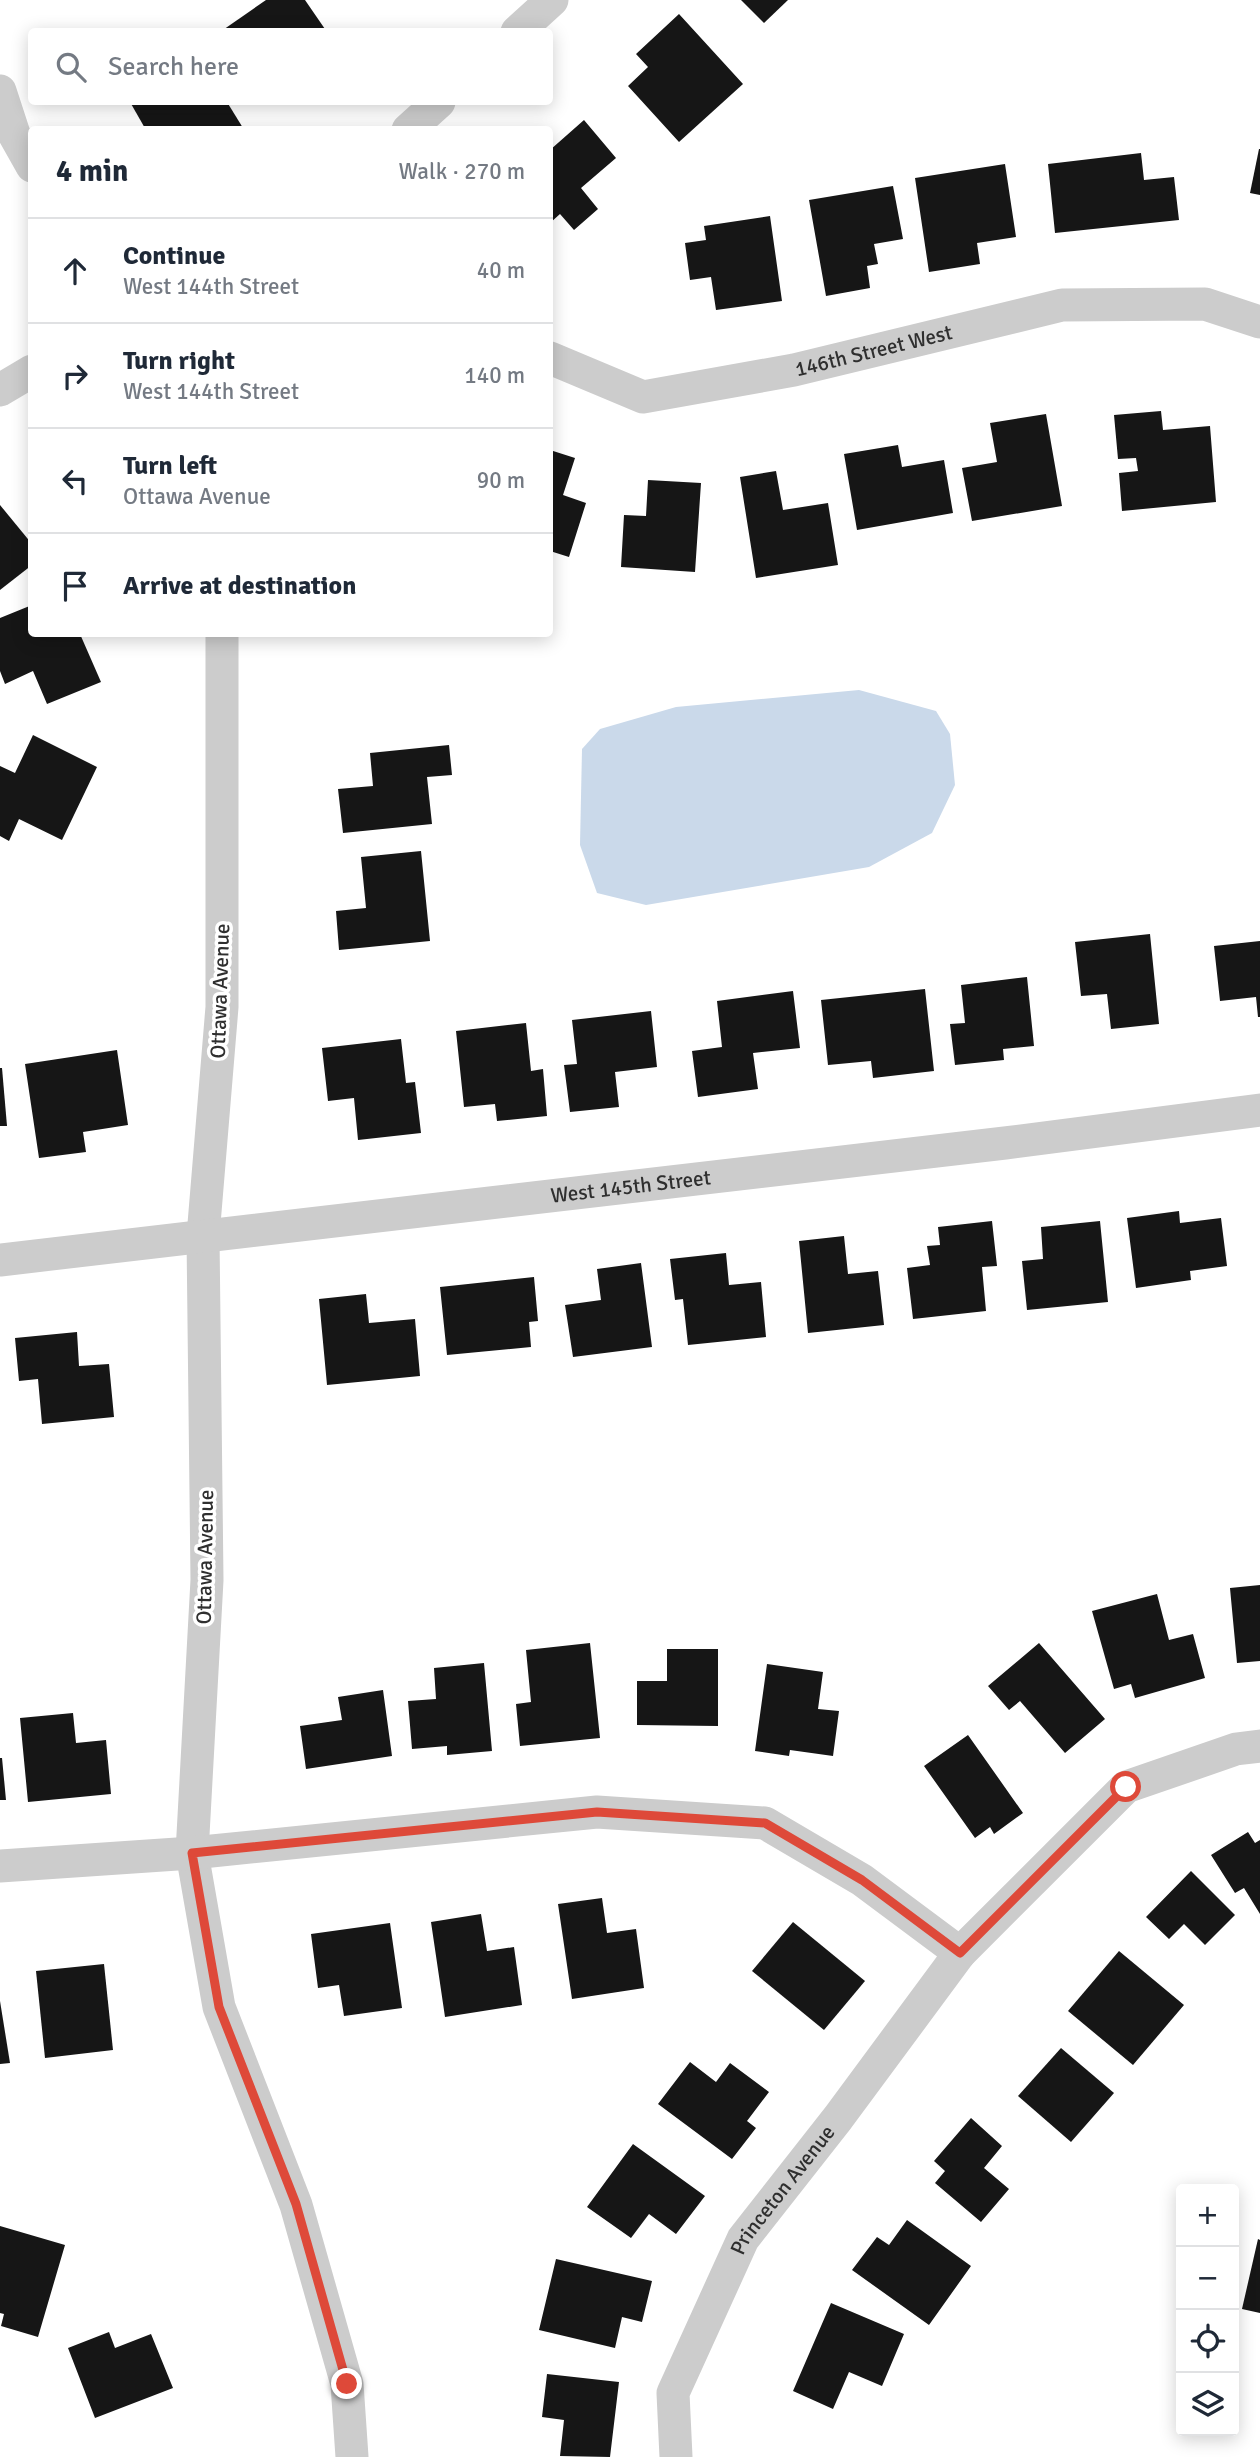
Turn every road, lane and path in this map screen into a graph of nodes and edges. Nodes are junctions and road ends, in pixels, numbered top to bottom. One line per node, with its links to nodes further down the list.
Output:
1 (552, 0): 2 (street)
2 (521, 28)
3 (0, 91): 6 (street)
4 (436, 105): 5 (street)
5 (412, 126)
6 (28, 159)
7 (1260, 322): 8 (street, 146th Street West)
8 (553, 359)
9 (28, 373): 10 (street)
10 (0, 390)
11 (222, 637): 13 (street, Ottawa Avenue)
12 (1260, 1110): 13 (street, West 145th Street)
13 (203, 1236): 14 (street, West 145th Street); 16 (street, Ottawa Avenue)
14 (0, 1260)
15 (1260, 1746): 18 (street, Princeton Avenue)
16 (192, 1853): 17 (street); 18 (street); 19 (street, Ottawa Avenue)
17 (0, 1866)
18 (960, 1953): 20 (street, Princeton Avenue)
19 (352, 2457)
20 (676, 2457)

